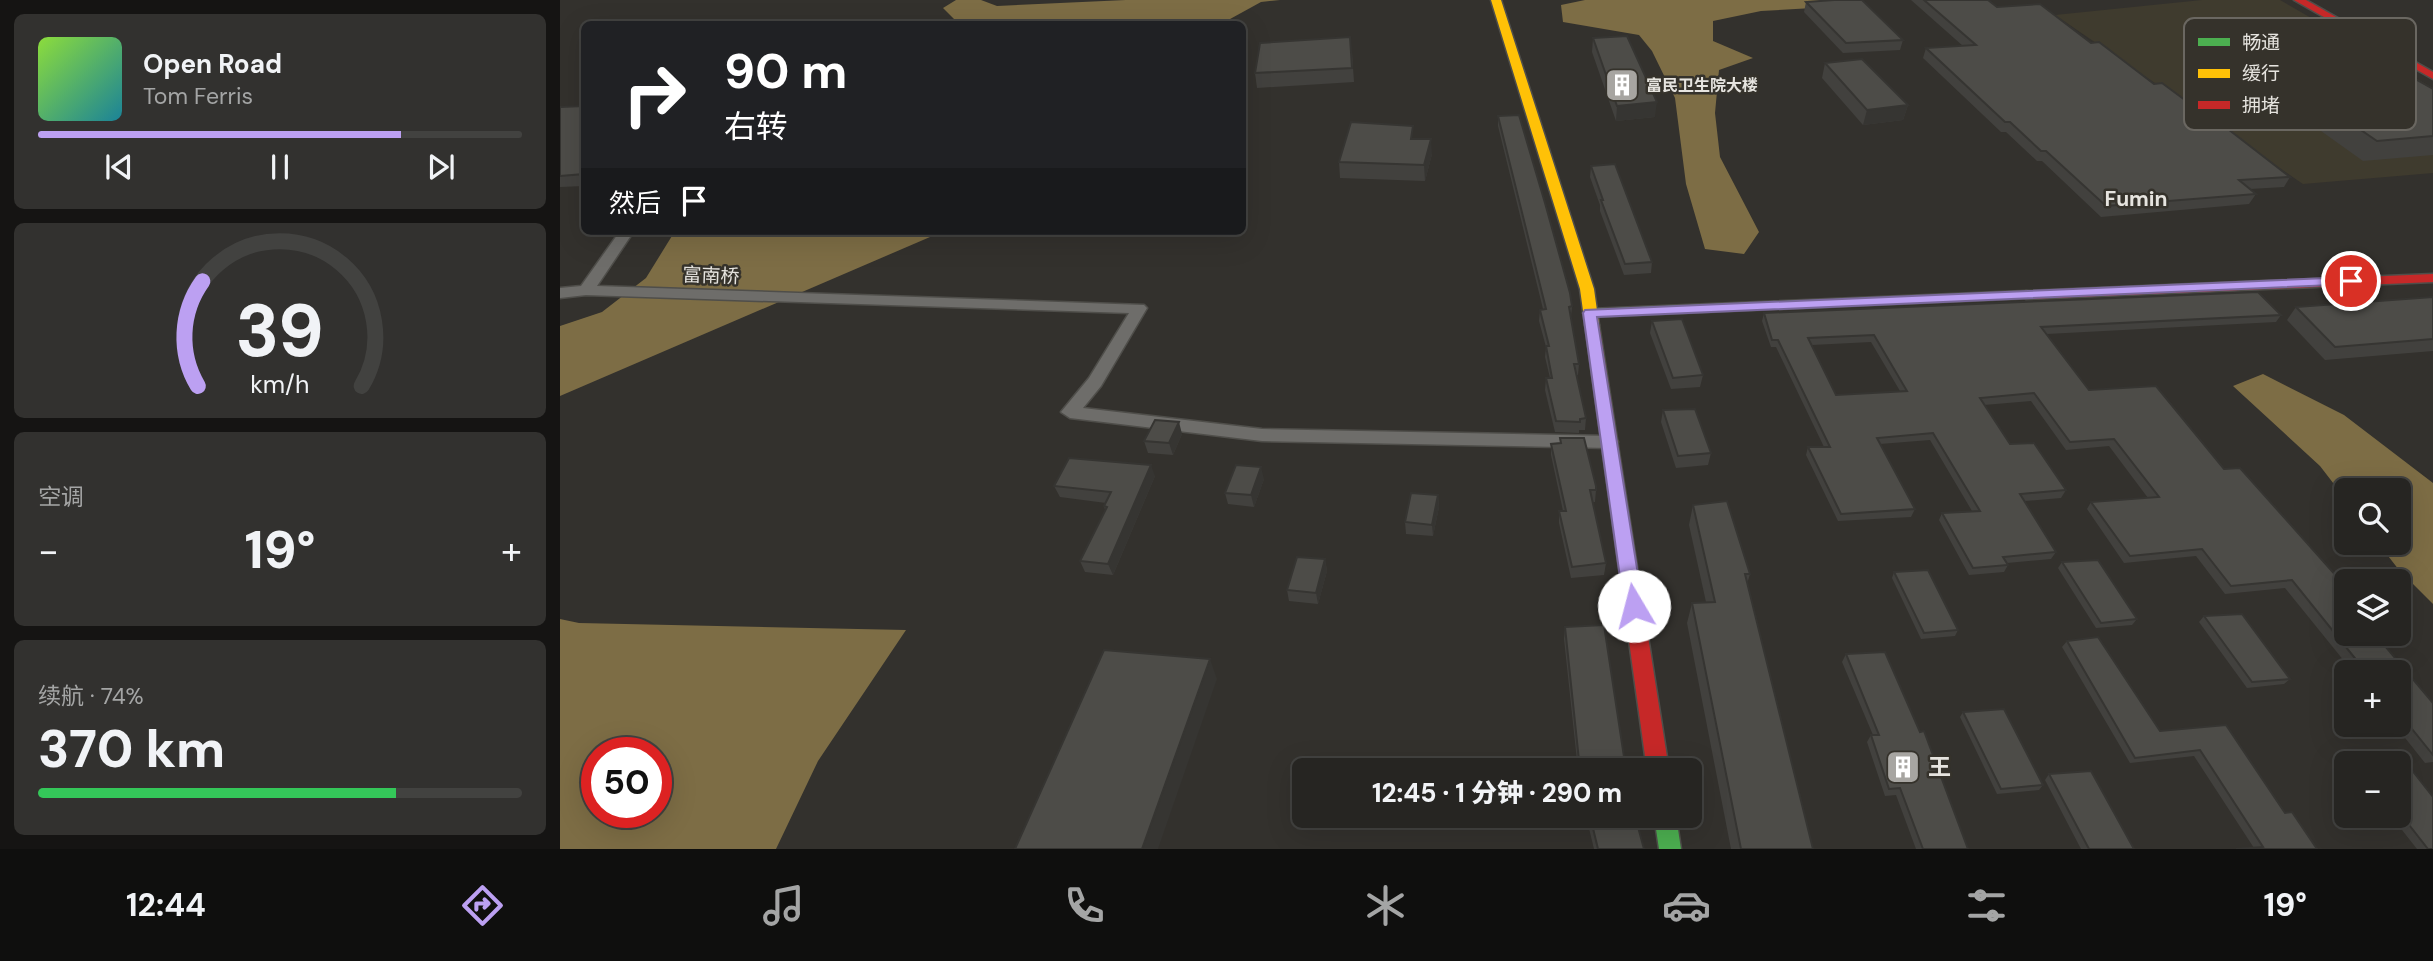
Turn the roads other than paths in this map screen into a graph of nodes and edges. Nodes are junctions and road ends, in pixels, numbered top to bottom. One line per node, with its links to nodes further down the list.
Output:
1 (1496, 0): 10 (main road)
2 (2299, 0): 3 (main road)
3 (2331, 18)
4 (2416, 66): 5 (main road)
5 (2433, 76)
6 (624, 235): 8 (lane)
7 (2433, 278): 10 (main road)
8 (586, 290): 9 (lane, 富南桥); 11 (lane, 富南桥)
9 (560, 293)
10 (1590, 313): 11 (main road)
11 (1609, 442): 12 (main road)
12 (1656, 758)
13 (1667, 828): 14 (main road)
14 (1670, 849)

